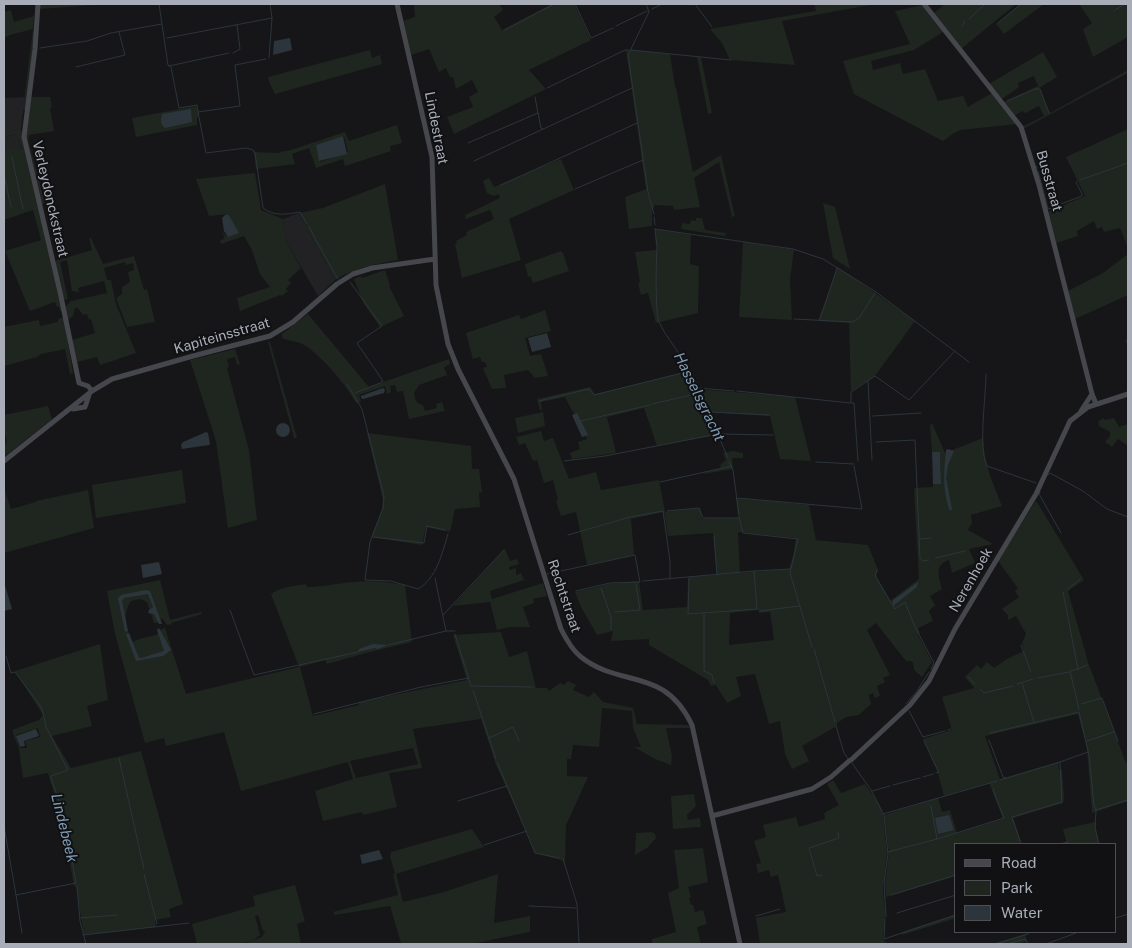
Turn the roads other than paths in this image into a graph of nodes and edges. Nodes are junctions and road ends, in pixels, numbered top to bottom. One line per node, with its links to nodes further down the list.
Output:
1 (38, 4): 5 (street, Verleydonckstraat)
2 (398, 4): 4 (street, Lindestraat)
3 (924, 4): 6 (street, Busstraat)
4 (435, 259): 5 (street, Kapiteinsstraat); 11 (street, Rechtstraat)
5 (91, 392): 10 (street, Kapiteinsstraat)
6 (1092, 394): 8 (street, Busstraat); 9 (street)
7 (1128, 394): 8 (street, Nerenhoek)
8 (1096, 404): 9 (street, Nerenhoek)
9 (1081, 411): 11 (street, Nerenhoek)
10 (4, 461)
11 (712, 816): 12 (street, Rechtstraat)
12 (740, 944)

